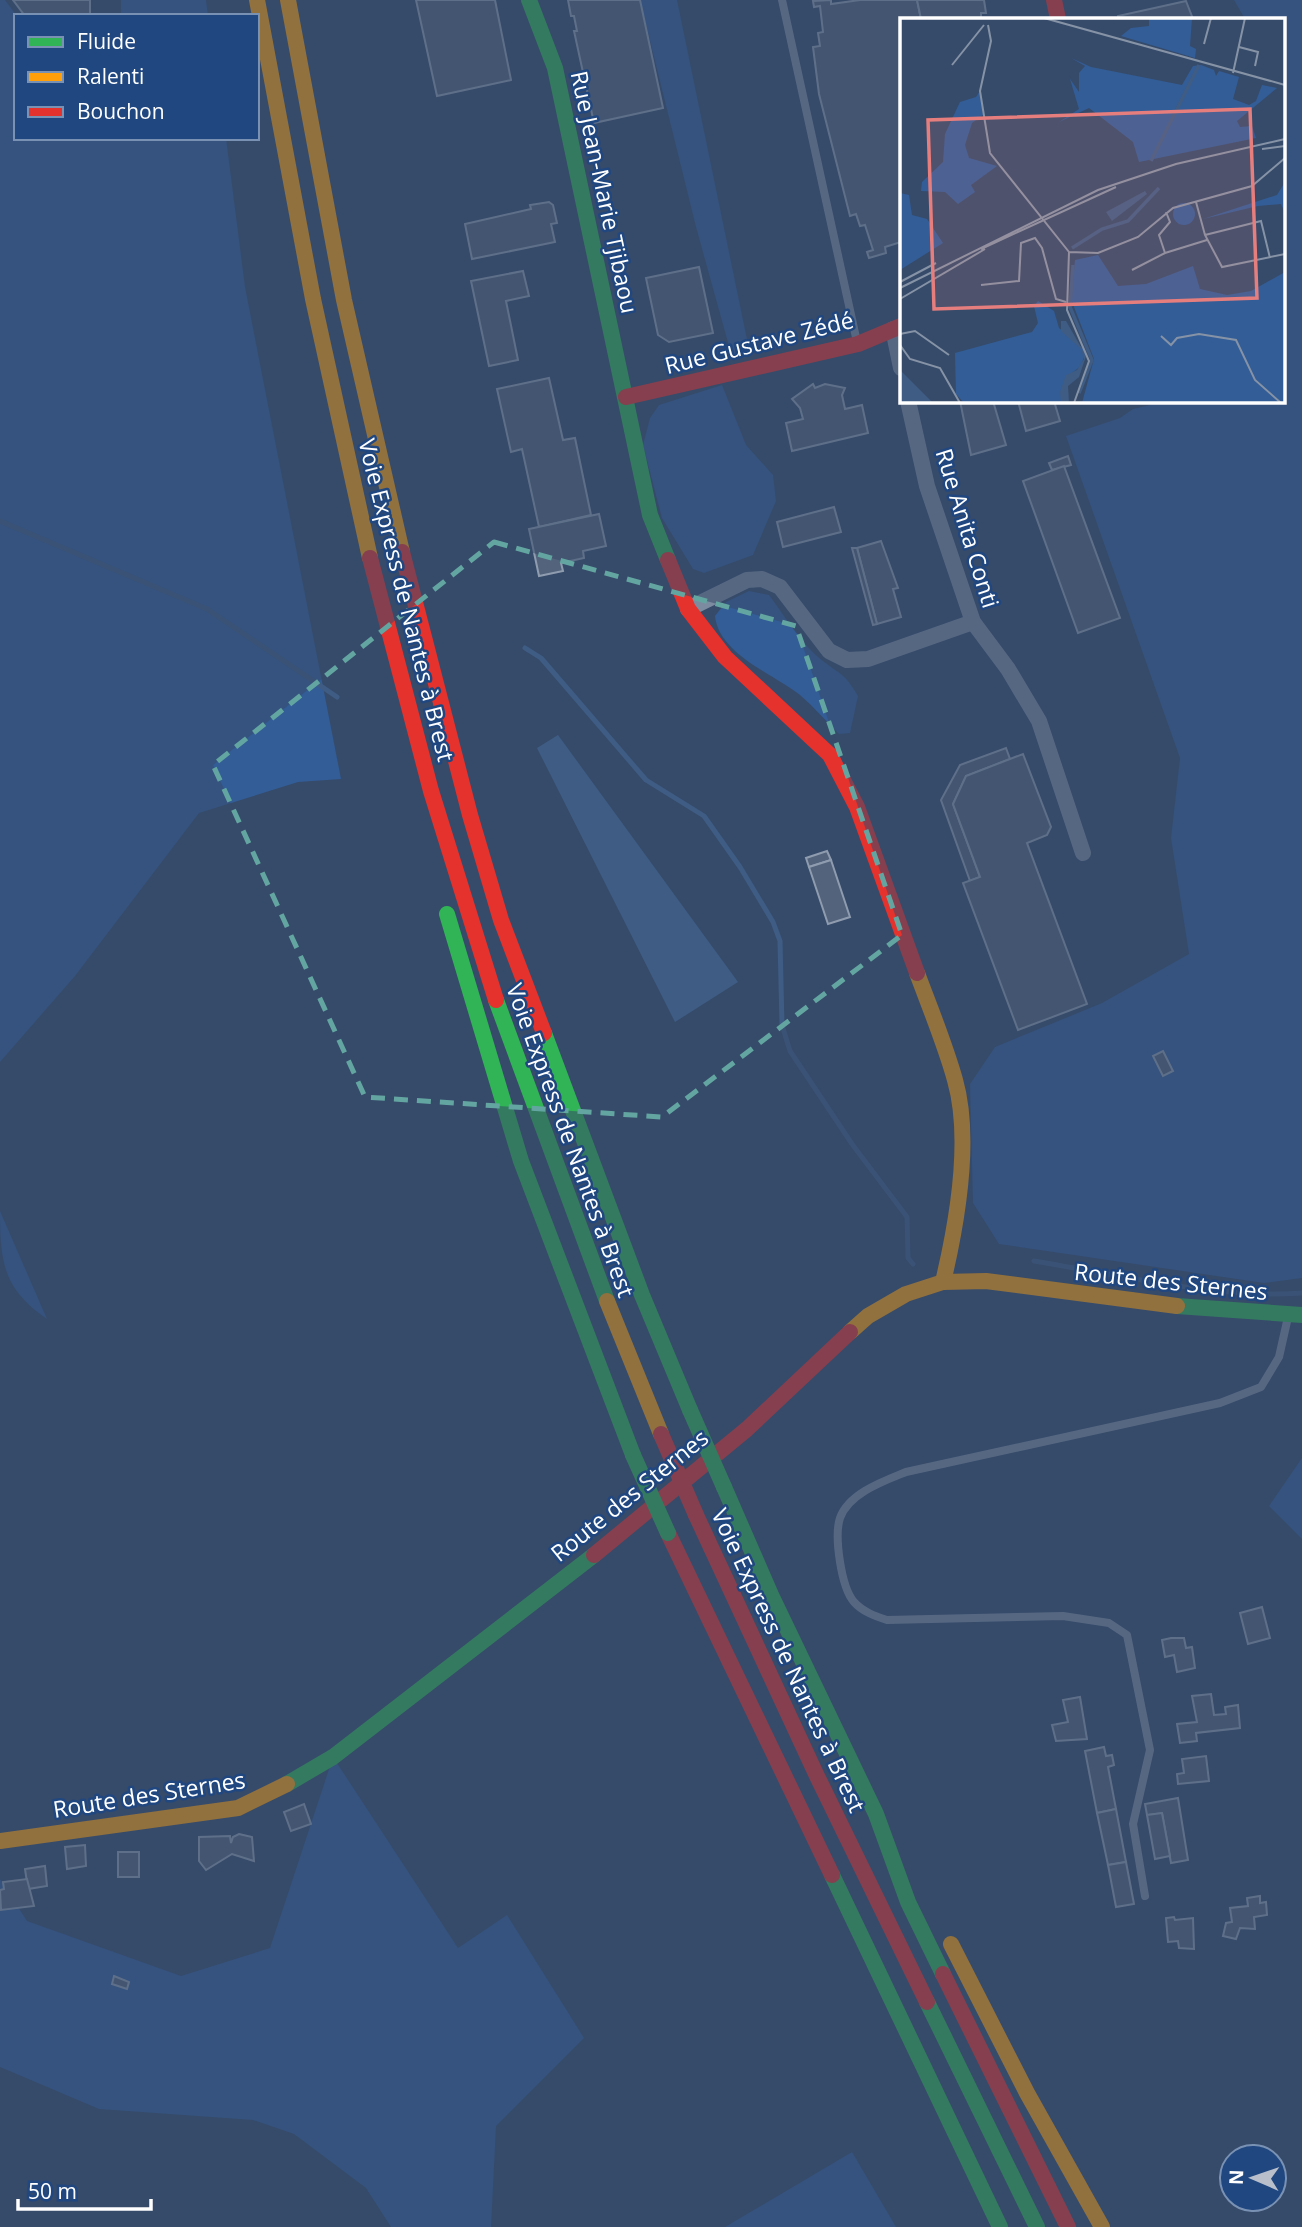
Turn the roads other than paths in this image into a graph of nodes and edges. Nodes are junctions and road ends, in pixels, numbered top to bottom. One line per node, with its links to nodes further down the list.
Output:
1 (257, 0): 14 (main road, Voie Express de Nantes à Brest)
2 (288, 0): 20 (main road, Voie Express de Nantes à Brest, bridge)
3 (529, 0): 10 (main road, Rue Jean-Marie Tjibaou)
4 (782, 0): 8 (lane)
5 (1054, 0): 6 (main road)
6 (1058, 18)
7 (897, 327): 8 (main road, Rue Gustave Zédé); 9 (street)
8 (858, 344): 10 (main road, Rue Gustave Zédé)
9 (900, 358)
10 (626, 397): 12 (main road, Rue Jean-Marie Tjibaou)
11 (908, 402): 13 (street, Rue Anita Conti)
12 (688, 609): 13 (street); 18 (main road, Rue Jean-Marie Tjibaou)
13 (973, 622): 16 (street, Rue Anita Conti)
14 (430, 791): 15 (main road); 26 (main road, Voie Express de Nantes à Brest, bridge)
15 (428, 843)
16 (1083, 853)
17 (442, 894): 25 (main road, bridge)
18 (943, 1282): 19 (main road, Route des Sternes); 21 (main road, Route des Sternes)
19 (1295, 1315): 23 (lane)
20 (876, 1814): 22 (main road); 27 (main road, Voie Express de Nantes à Brest)
21 (0, 1840)
22 (919, 1884)
23 (1145, 1896)
24 (946, 1933): 28 (main road)
25 (1000, 2227)
26 (1037, 2227)
27 (1068, 2227)
28 (1102, 2227)

